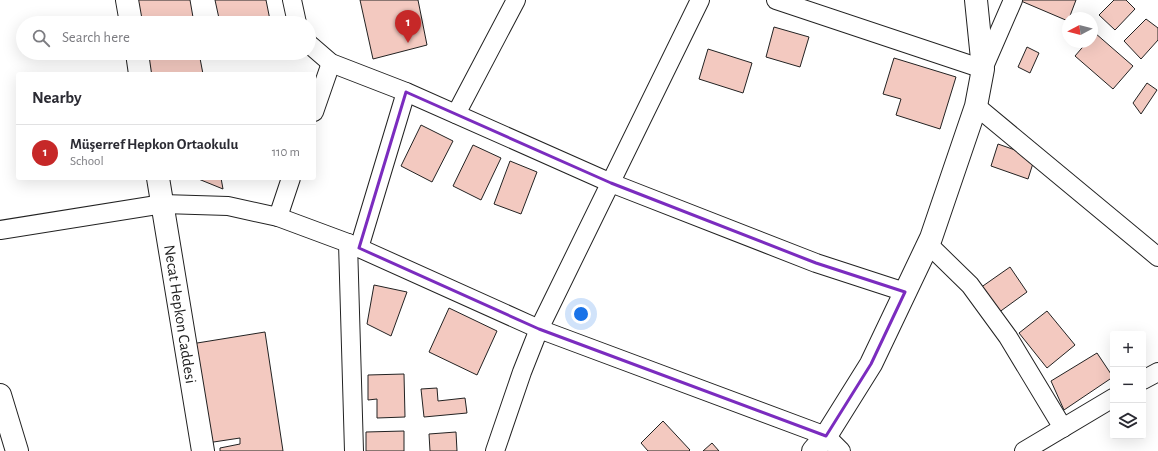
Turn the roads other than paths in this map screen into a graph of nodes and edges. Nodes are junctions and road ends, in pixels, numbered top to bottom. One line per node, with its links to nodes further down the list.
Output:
1 (127, 0): 9 (street)
2 (292, 0): 10 (street)
3 (516, 0): 19 (street)
4 (700, 0): 22 (street)
5 (776, 0): 8 (street)
6 (976, 0): 14 (street)
7 (1013, 0): 14 (street)
8 (806, 5): 14 (street)
9 (130, 16)
10 (295, 16)
11 (316, 50): 13 (street)
12 (137, 60): 15 (street)
13 (331, 63): 16 (street); 17 (street)
14 (983, 69): 18 (street)
15 (140, 72)
16 (406, 92): 19 (street); 27 (street)
17 (316, 106)
18 (976, 106): 26 (street); 28 (street)
19 (456, 114): 22 (street)
20 (158, 180): 23 (street, Necat Hepkon Caddesi)
21 (290, 180): 24 (street)
22 (611, 183): 29 (street); 30 (street)
23 (163, 204): 24 (street); 25 (street); 38 (street, Necat Hepkon Caddesi)
24 (278, 217): 27 (street)
25 (0, 230)
26 (928, 244): 29 (street); 35 (street)
27 (354, 246): 30 (street); 39 (street)
28 (1158, 257)
29 (905, 292): 36 (street)
30 (539, 329): 36 (street); 40 (street)
31 (1158, 372): 32 (street)
32 (1146, 378)
33 (0, 395): 37 (street)
34 (1110, 400): 35 (street)
35 (1063, 428): 41 (street)
36 (827, 446)
37 (17, 451)
38 (203, 451)
39 (354, 451)
40 (495, 451)
41 (1024, 451)

